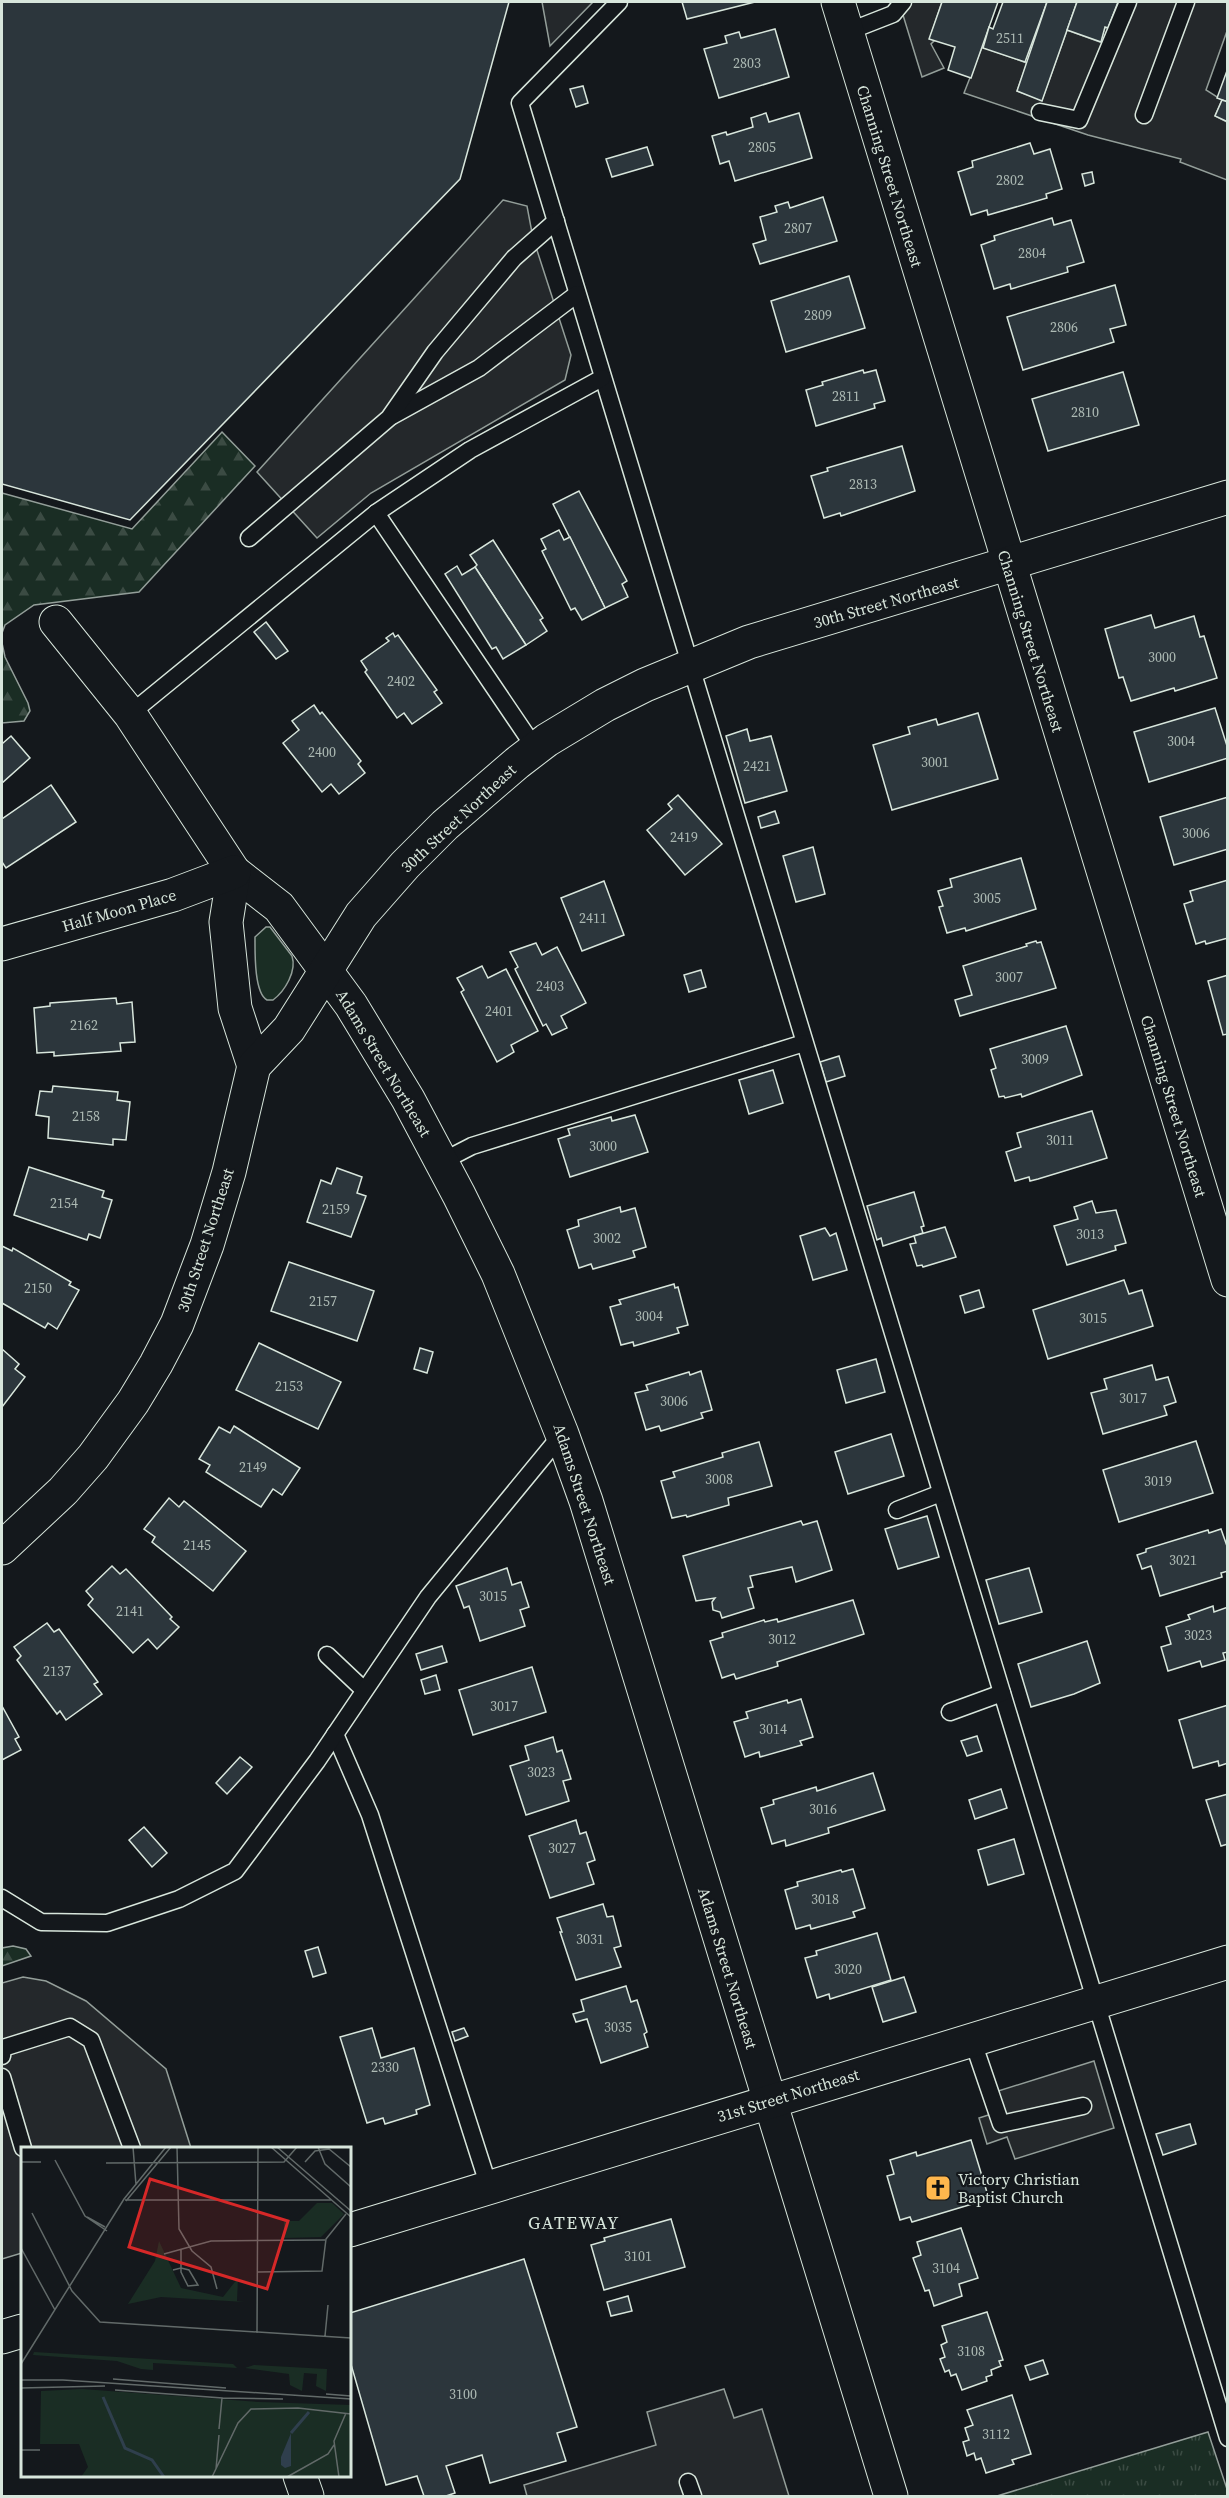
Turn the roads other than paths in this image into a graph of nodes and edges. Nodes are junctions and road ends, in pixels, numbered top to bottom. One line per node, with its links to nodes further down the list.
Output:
1 (620, 2): 8 (lane)
2 (903, 2): 5 (lane)
3 (1128, 2): 6 (lane)
4 (1186, 2): 7 (lane)
5 (842, 17): 15 (street, Channing Street Northeast)
6 (1040, 112)
7 (1144, 115)
8 (556, 221): 9 (lane); 11 (lane)
9 (577, 294): 10 (lane); 11 (lane)
10 (602, 378): 13 (lane); 17 (lane)
11 (389, 418): 14 (lane)
12 (1227, 497): 15 (street, 30th Street Northeast)
13 (376, 513): 18 (lane); 19 (lane)
14 (249, 538)
15 (1008, 565): 17 (street, 30th Street Northeast); 26 (street, Channing Street Northeast)
16 (56, 622): 18 (street, Adams Street Northeast)
17 (689, 665): 19 (street, 30th Street Northeast); 23 (lane)
18 (129, 714): 20 (street, Adams Street Northeast)
19 (535, 748): 22 (street, 30th Street Northeast)
20 (234, 872): 21 (street, Half Moon Place); 22 (street, Adams Street Northeast); 24 (street)
21 (2, 944)
22 (326, 968): 24 (street, 30th Street Northeast); 25 (street, Adams Street Northeast)
23 (804, 1042): 25 (lane); 28 (lane)
24 (254, 1066): 30 (street, 30th Street Northeast)
25 (441, 1162): 27 (street, Adams Street Northeast)
26 (1227, 1280)
27 (562, 1434): 32 (lane); 42 (street, Adams Street Northeast)
28 (940, 1493): 29 (lane); 33 (lane)
29 (897, 1510)
30 (2, 1548)
31 (327, 1655): 32 (lane)
32 (364, 1690): 35 (lane)
33 (1002, 1693): 34 (lane); 38 (lane)
34 (950, 1712)
35 (335, 1734): 36 (lane); 46 (lane)
36 (2, 1898)
37 (1227, 1962): 38 (street, 31st Street Northeast)
38 (1095, 2002): 39 (street, 31st Street Northeast); 50 (lane)
39 (972, 2039): 42 (street, 31st Street Northeast); 43 (lane)
40 (2, 2056): 45 (lane)
41 (2, 2077): 44 (lane)
42 (769, 2101): 46 (street, 31st Street Northeast); 53 (street, Adams Street Northeast)
43 (1083, 2106)
44 (23, 2147)
45 (132, 2147)
46 (489, 2187): 47 (street, 31st Street Northeast)
47 (351, 2230)
48 (21, 2331): 49 (street)
49 (2, 2337)
50 (1227, 2438)
51 (301, 2477): 52 (street)
52 (307, 2496)
53 (891, 2496)

